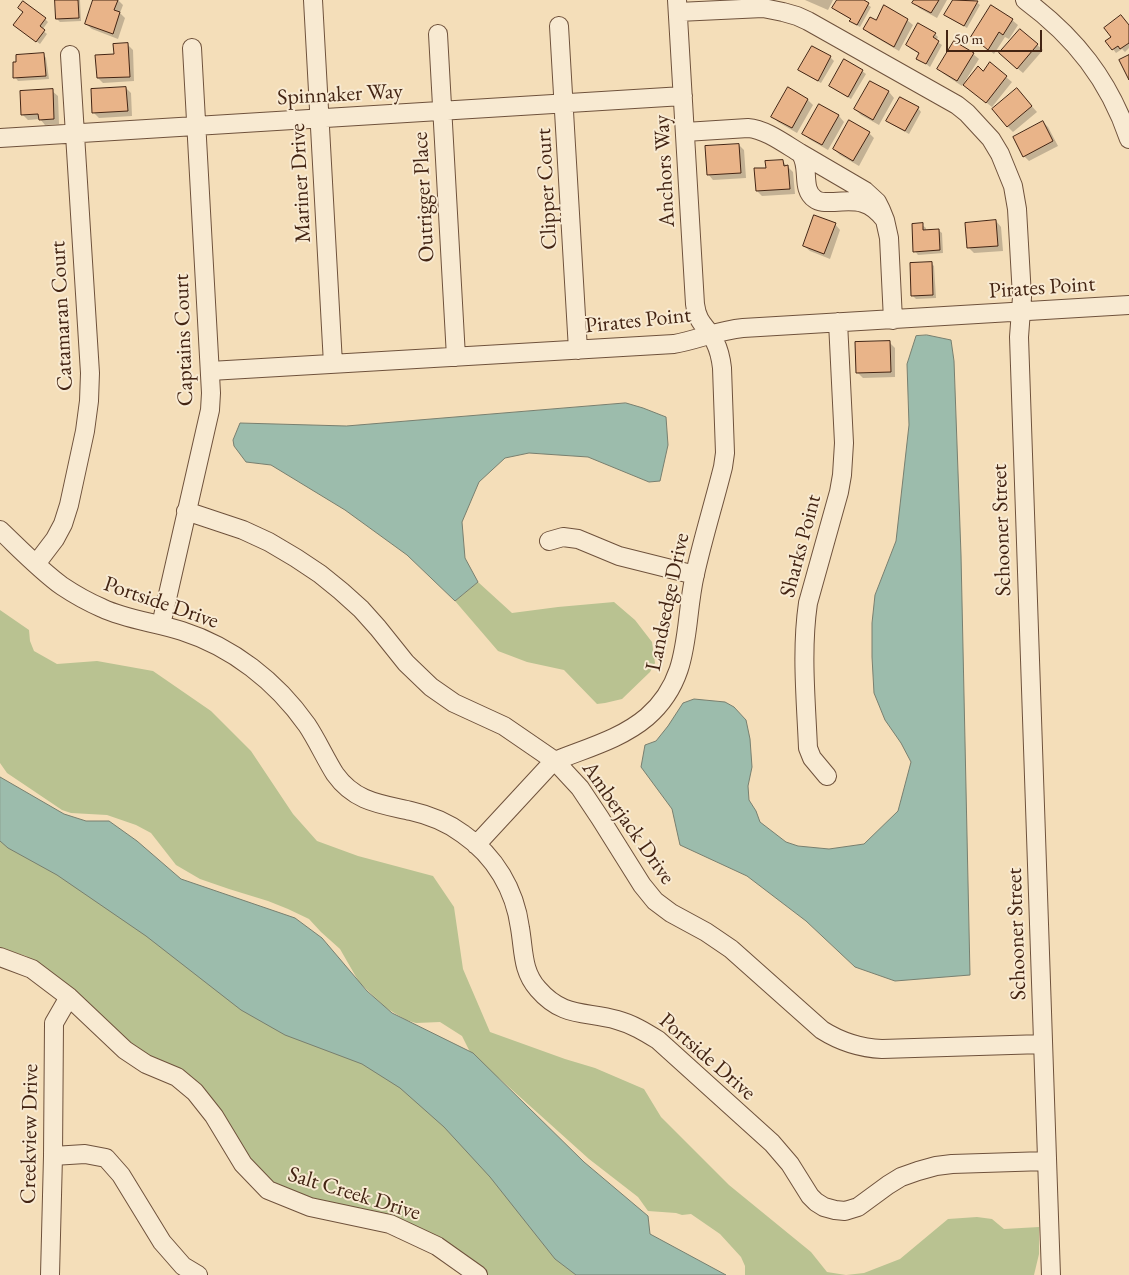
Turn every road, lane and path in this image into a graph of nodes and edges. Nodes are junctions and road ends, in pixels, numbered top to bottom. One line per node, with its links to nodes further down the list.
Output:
1 (312, 0): 11 (street, Mariner Drive)
2 (1026, 0): 16 (street)
3 (678, 6): 8 (street, Anchors Way); 20 (street, Schooner Street)
4 (560, 26): 9 (street, Clipper Court)
5 (438, 34): 10 (street, Outrigger Place)
6 (192, 48): 12 (street, Captains Court)
7 (70, 55): 14 (street, Catamaran Court)
8 (683, 96): 9 (street, Spinnaker Way); 13 (street, Anchors Way)
9 (564, 104): 10 (street, Spinnaker Way); 24 (street, Clipper Court)
10 (442, 111): 11 (street, Spinnaker Way); 25 (street, Outrigger Place)
11 (320, 119): 12 (street, Spinnaker Way); 26 (street, Mariner Drive)
12 (196, 126): 14 (street, Spinnaker Way); 27 (street, Captains Court)
13 (685, 132): 17 (street); 23 (street, Anchors Way)
14 (74, 133): 15 (street, Spinnaker Way); 31 (street, Catamaran Court)
15 (0, 138)
16 (1129, 138)
17 (800, 153): 18 (street); 18 (street)
18 (885, 220): 21 (street)
19 (1129, 305): 20 (street, Pirates Point)
20 (1020, 312): 21 (street, Pirates Point); 39 (street, Schooner Street)
21 (893, 320): 22 (street, Pirates Point)
22 (838, 322): 23 (street, Pirates Point); 35 (street, Sharks Point)
23 (710, 334): 24 (street, Pirates Point); 32 (street, Landsedge Drive)
24 (578, 350): 25 (street, Pirates Point)
25 (456, 358): 26 (street, Pirates Point)
26 (333, 364): 27 (street, Pirates Point)
27 (210, 371): 28 (street, Captains Court)
28 (186, 511): 33 (street, Captains Court); 34 (street, Amberjack Drive)
29 (0, 530): 31 (street, Portside Drive)
30 (549, 541): 32 (street)
31 (36, 564): 33 (street, Portside Drive)
32 (695, 575): 34 (street, Landsedge Drive)
33 (161, 626): 36 (street, Portside Drive)
34 (555, 761): 36 (street, Landsedge Drive); 39 (street, Amberjack Drive)
35 (827, 776)
36 (476, 844): 41 (street, Portside Drive)
37 (0, 956): 38 (street, Salt Creek Drive)
38 (69, 997): 40 (street, Creekview Drive); 44 (street, Salt Creek Drive)
39 (1043, 1044): 41 (street, Schooner Street)
40 (53, 1156): 42 (street, Creekview Drive); 43 (street)
41 (1046, 1162): 45 (street, Schooner Street)
42 (50, 1275)
43 (198, 1275)
44 (478, 1275)
45 (1051, 1275)

